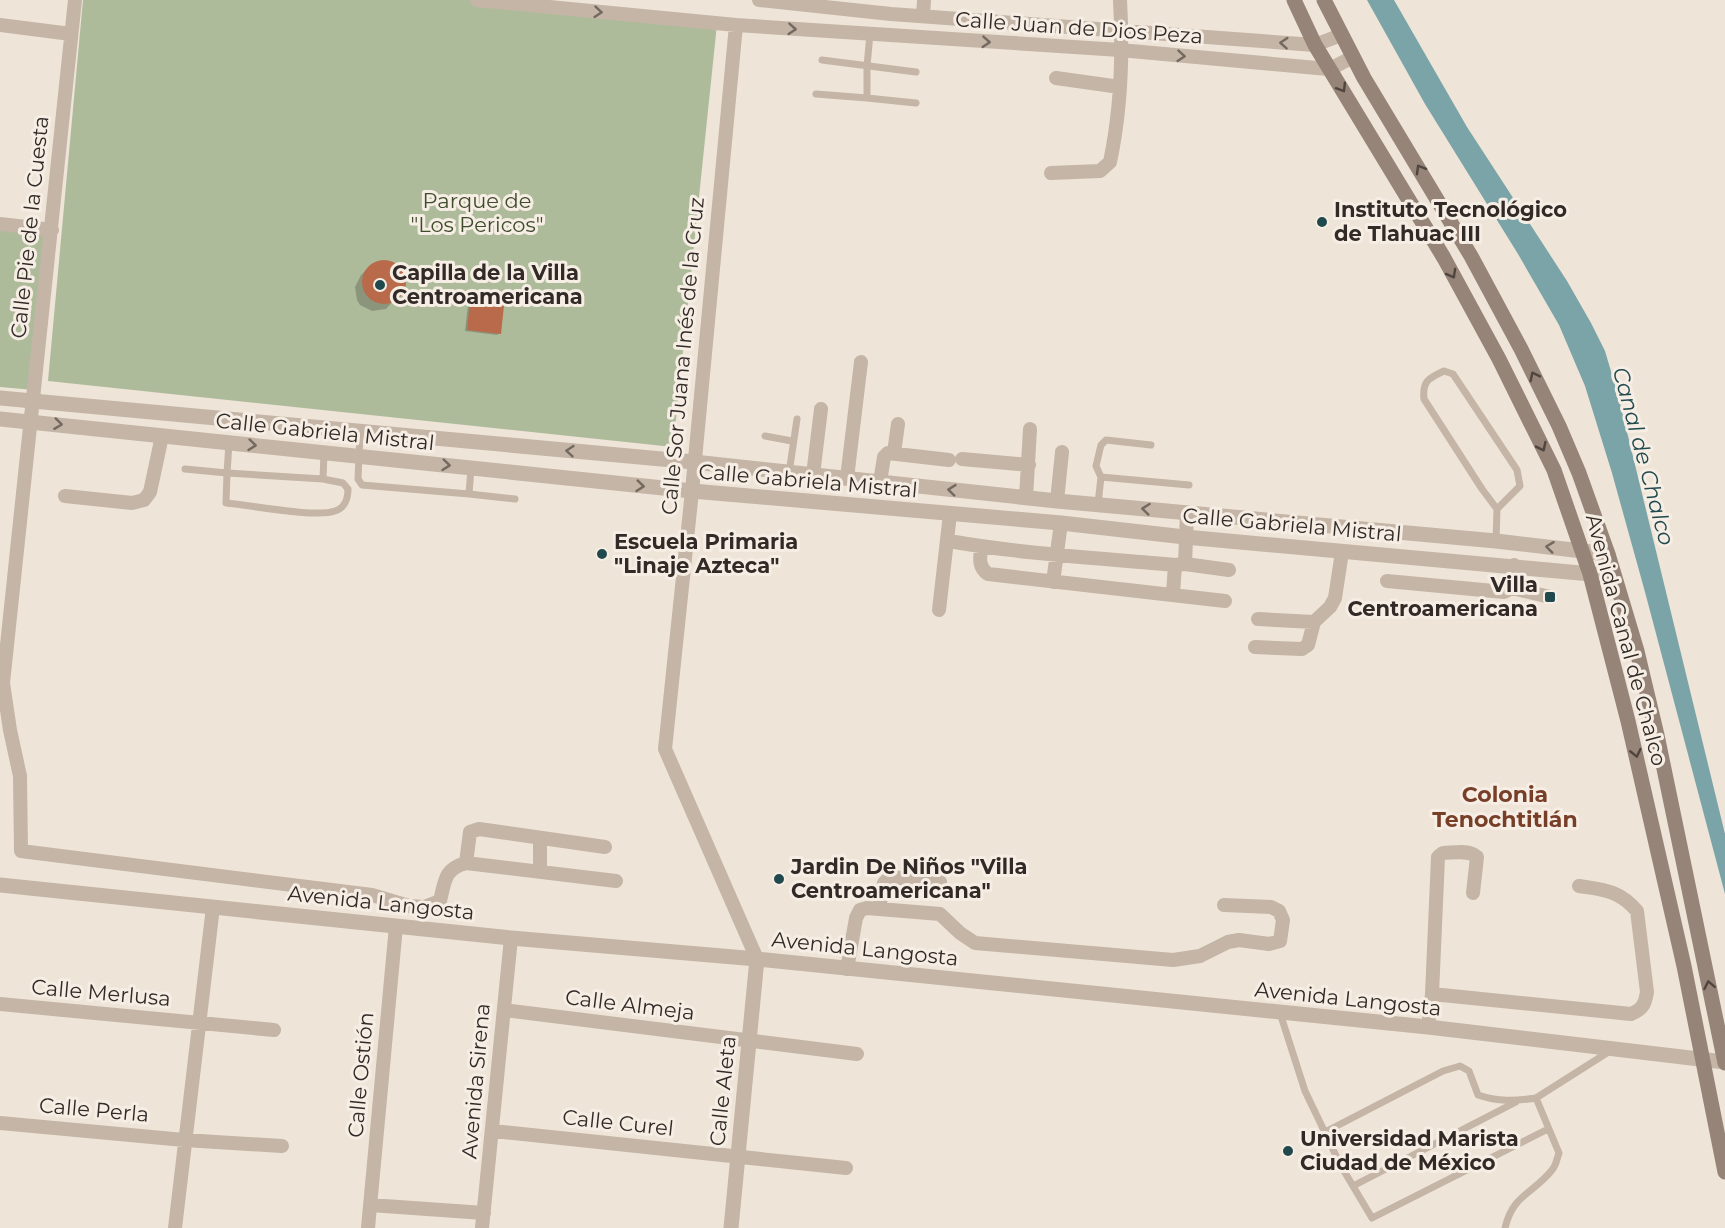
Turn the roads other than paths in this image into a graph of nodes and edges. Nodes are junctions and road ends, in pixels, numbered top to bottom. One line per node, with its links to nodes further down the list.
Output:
1 (75, 0): 14 (street, Calle Pie de la Cuesta)
2 (477, 0): 12 (street, Calle Juan de Dios Peza, one-way to 12)
3 (759, 0): 8 (street, Calle Juan de Dios Peza)
4 (924, 0): 10 (street)
5 (1120, 0): 13 (street)
6 (1294, 0): 17 (main road, Avenida Canal de Chalco)
7 (1324, 0): 16 (main road, Avenida Canal de Chalco)
8 (844, 5): 9 (street, Calle Juan de Dios Peza)
9 (892, 7): 10 (street, Calle Juan de Dios Peza)
10 (923, 16): 13 (street, Calle Juan de Dios Peza)
11 (0, 25): 14 (street)
12 (736, 25): 15 (street, Calle Juan de Dios Peza, one-way to 15); 51 (street, Calle Sor Juana Inés de la Cruz)
13 (1122, 33): 17 (street, Calle Juan de Dios Peza, one-way to 13); 18 (street)
14 (71, 34): 31 (street, Calle Pie de la Cuesta)
15 (870, 34): 18 (street, Calle Juan de Dios Peza, one-way to 18); 21 (lane)
16 (1341, 35): 17 (street, Calle Juan de Dios Peza); 19 (main road, Avenida Canal de Chalco)
17 (1315, 45): 22 (main road, Avenida Canal de Chalco)
18 (1120, 50): 22 (street, Calle Juan de Dios Peza, one-way to 22); 25 (street)
19 (1353, 57): 22 (street); 80 (main road, Avenida Canal de Chalco, one-way to 19)
20 (822, 60): 21 (lane)
21 (867, 66): 23 (lane); 27 (lane)
22 (1330, 69): 78 (main road, Avenida Canal de Chalco, one-way to 78)
23 (916, 72)
24 (1056, 78): 25 (street)
25 (1120, 87): 29 (street)
26 (816, 94): 27 (lane)
27 (867, 98): 28 (lane)
28 (916, 103)
29 (1051, 173)
30 (0, 224): 31 (street)
31 (52, 230): 34 (street, Calle Pie de la Cuesta)
32 (861, 362): 59 (street)
33 (0, 399): 34 (street, Calle Gabriela Mistral)
34 (33, 402): 38 (street, Calle Pie de la Cuesta); 41 (street, Calle Gabriela Mistral)
35 (821, 409): 57 (street)
36 (0, 419): 38 (street, Calle Gabriela Mistral)
37 (797, 419): 44 (lane)
38 (32, 421): 42 (street, Calle Gabriela Mistral, one-way to 42); 99 (street, Calle Pie de la Cuesta)
39 (898, 424): 49 (street)
40 (1030, 429): 52 (street)
41 (360, 432): 50 (lane); 51 (street, Calle Gabriela Mistral, one-way to 41)
42 (162, 436): 45 (street, Calle Gabriela Mistral); 65 (street)
43 (765, 436): 44 (lane)
44 (792, 441): 55 (lane)
45 (229, 442): 47 (street, Calle Gabriela Mistral, one-way to 47); 56 (lane)
46 (1151, 445): 58 (lane)
47 (324, 452): 50 (street, Calle Gabriela Mistral); 60 (lane)
48 (1062, 452): 68 (street)
49 (894, 453): 52 (street); 61 (street)
50 (359, 456): 53 (street, Calle Gabriela Mistral, one-way to 53); 64 (lane)
51 (694, 462): 55 (street, Calle Gabriela Mistral); 63 (street, Calle Sor Juana Inés de la Cruz)
52 (1029, 465): 66 (street)
53 (471, 468): 63 (street, Calle Gabriela Mistral, one-way to 63); 64 (lane)
54 (185, 469): 56 (lane)
55 (789, 472): 57 (street, Calle Gabriela Mistral)
56 (227, 473): 60 (lane); 60 (lane)
57 (813, 475): 59 (street, Calle Gabriela Mistral)
58 (1101, 477): 62 (lane); 69 (lane)
59 (846, 478): 61 (street, Calle Gabriela Mistral)
60 (323, 479)
61 (880, 482): 66 (street, Calle Gabriela Mistral, one-way to 61)
62 (1189, 485)
63 (692, 491): 72 (street, Calle Gabriela Mistral); 111 (street, Calle Sor Juana Inés de la Cruz)
64 (469, 494): 67 (lane)
65 (65, 496)
66 (1026, 498): 68 (street, Calle Gabriela Mistral)
67 (516, 499)
68 (1057, 501): 69 (street, Calle Gabriela Mistral)
69 (1098, 504): 71 (street, Calle Gabriela Mistral, one-way to 69)
70 (1497, 508): 70 (lane); 76 (lane)
71 (1187, 513): 74 (street); 76 (street, Calle Gabriela Mistral)
72 (950, 514): 73 (street, Calle Gabriela Mistral); 75 (street)
73 (1061, 523): 74 (street, Calle Gabriela Mistral); 81 (street)
74 (1185, 537): 79 (street, Calle Gabriela Mistral); 82 (street)
75 (949, 541): 77 (street); 93 (street)
76 (1497, 541): 78 (street, Calle Gabriela Mistral, one-way to 76)
77 (981, 547): 81 (street); 88 (street)
78 (1583, 551): 80 (street, Calle Gabriela Mistral); 85 (main road, Avenida Canal de Chalco)
79 (1342, 552): 83 (street, Calle Gabriela Mistral); 95 (street)
80 (1608, 554): 86 (main road, Avenida Canal de Chalco)
81 (1057, 555): 82 (street); 88 (street)
82 (1180, 564): 84 (street); 90 (street)
83 (1514, 565): 85 (street, Calle Gabriela Mistral); 89 (street)
84 (1229, 570)
85 (1590, 574): 86 (street, Calle Gabriela Mistral); 123 (main road, Avenida Canal de Chalco, one-way to 123)
86 (1613, 576): 124 (main road, Avenida Canal de Chalco, one-way to 86)
87 (1387, 581): 89 (street)
88 (1053, 582): 90 (street)
89 (1512, 588): 91 (street)
90 (1173, 594): 92 (street)
91 (1550, 597)
92 (1225, 601)
93 (939, 610)
94 (1258, 619): 95 (street)
95 (1314, 622): 96 (street)
96 (1255, 647)
97 (540, 838): 98 (street); 99 (street); 100 (street)
98 (604, 847)
99 (466, 863): 100 (street)
100 (540, 871): 101 (street)
101 (616, 882)
102 (940, 882): 108 (street)
103 (0, 885): 107 (street, Avenida Langosta)
104 (1579, 886): 113 (street)
105 (1473, 893): 113 (street)
106 (1224, 905): 108 (street)
107 (213, 907): 109 (street, Avenida Langosta); 117 (street)
108 (879, 908): 112 (street)
109 (396, 926): 110 (street, Avenida Langosta); 137 (street, Calle Ostión)
110 (511, 938): 111 (street, Avenida Langosta); 115 (street, Avenida Sirena)
111 (758, 959): 112 (street, Avenida Langosta); 120 (street, Calle Aleta)
112 (847, 969): 116 (street, Avenida Langosta)
113 (1432, 994): 118 (street)
114 (0, 1004): 117 (street, Calle Merlusa)
115 (504, 1010): 120 (street, Calle Almeja); 129 (street, Avenida Sirena)
116 (1280, 1013): 118 (street, Avenida Langosta); 130 (lane)
117 (199, 1023): 119 (street, Calle Merlusa); 131 (street)
118 (1428, 1027): 121 (street, Avenida Langosta)
119 (274, 1030)
120 (750, 1042): 122 (street, Calle Almeja); 133 (street, Calle Aleta)
121 (1613, 1049): 123 (street, Avenida Langosta); 125 (lane)
122 (857, 1054)
123 (1703, 1059): 124 (street, Avenida Langosta); 135 (main road, Avenida Canal de Chalco)
124 (1725, 1062)
125 (1536, 1098): 126 (lane); 128 (lane)
126 (1516, 1101): 130 (lane); 136 (lane)
127 (0, 1123): 131 (street, Calle Perla)
128 (1548, 1129): 136 (lane); 143 (lane)
129 (493, 1131): 133 (street, Calle Curel); 138 (street, Avenida Sirena)
130 (1325, 1132): 136 (lane)
131 (184, 1140): 132 (street, Calle Perla); 139 (street)
132 (282, 1146)
133 (738, 1157): 134 (street, Calle Curel); 142 (street, Calle Aleta)
134 (846, 1168)
135 (1725, 1172)
136 (1353, 1186)
137 (370, 1205): 138 (street); 140 (street, Calle Ostión)
138 (484, 1213): 141 (street, Avenida Sirena)
139 (175, 1228)
140 (368, 1228)
141 (482, 1228)
142 (730, 1228)
143 (1505, 1228)

